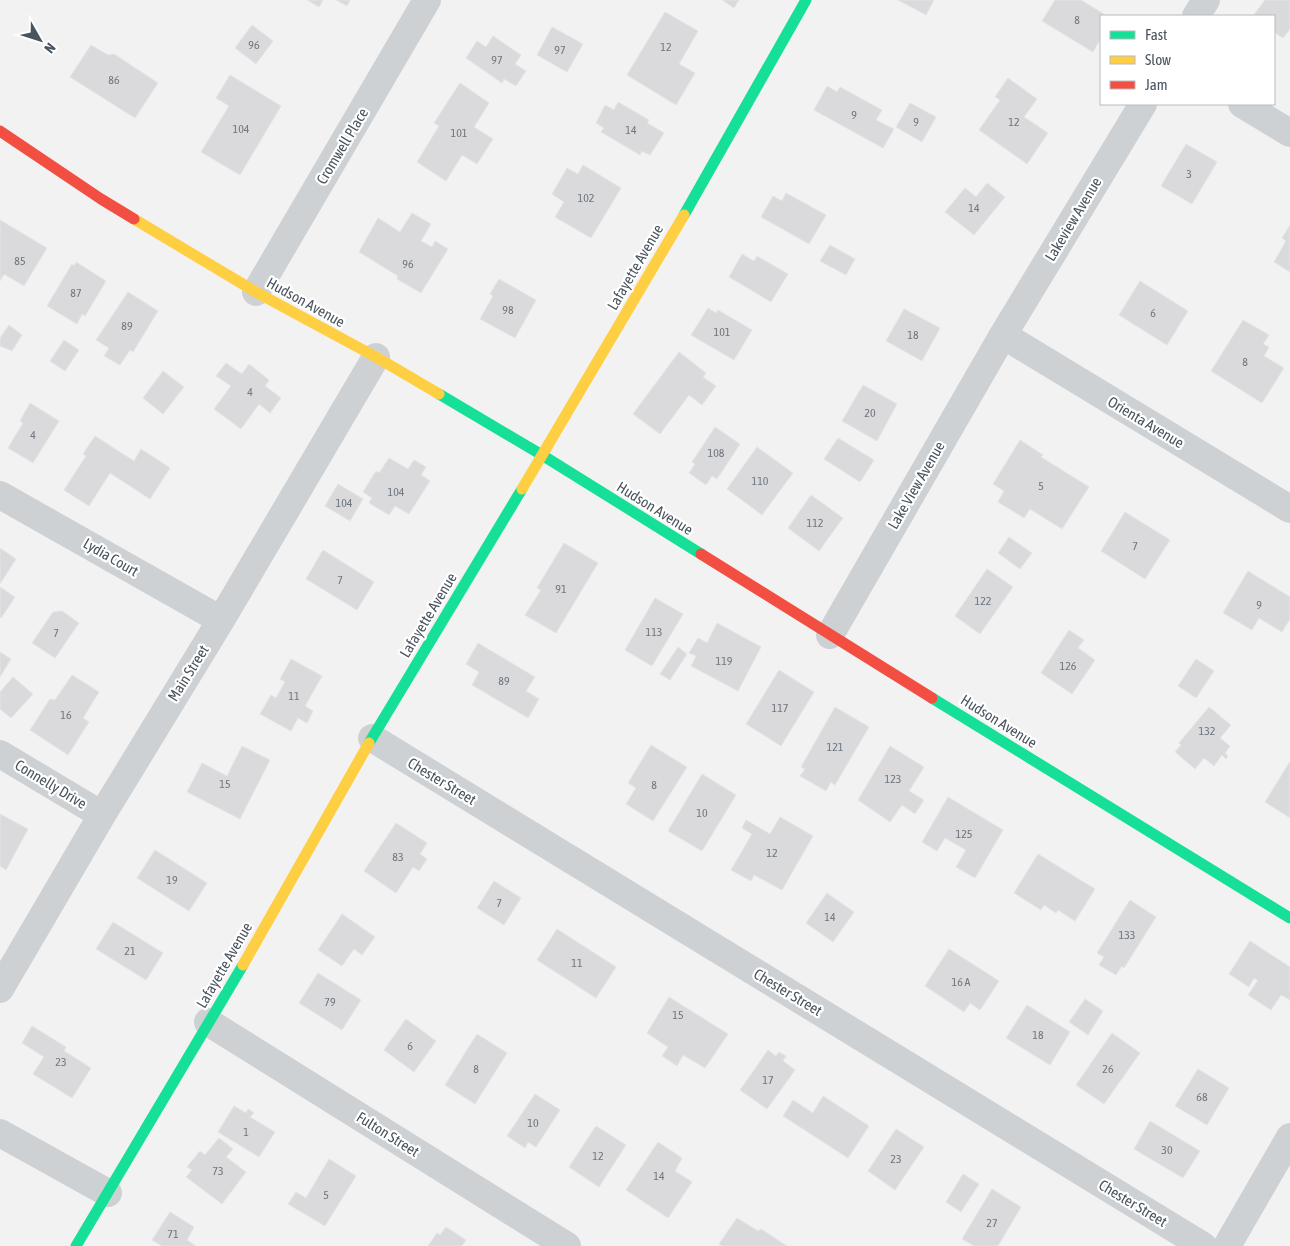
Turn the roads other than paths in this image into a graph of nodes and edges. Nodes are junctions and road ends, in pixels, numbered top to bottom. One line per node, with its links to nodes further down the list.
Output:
1 (427, 0): 9 (street, Cromwell Place)
2 (806, 0): 12 (street, Lafayette Avenue)
3 (1206, 0): 4 (street)
4 (1197, 15)
5 (1143, 105): 10 (street, Lakeview Avenue)
6 (1244, 105): 8 (street)
7 (0, 131): 9 (street, Hudson Avenue)
8 (1290, 133)
9 (256, 292): 11 (street, Hudson Avenue)
10 (1003, 335): 14 (street, Orienta Avenue); 16 (street, Lake View Avenue)
11 (376, 357): 12 (street, Hudson Avenue); 15 (street, Main Street)
12 (542, 455): 16 (street, Hudson Avenue); 17 (street, Lafayette Avenue)
13 (0, 495): 15 (street, Lydia Court)
14 (1290, 509)
15 (221, 620): 19 (street, Main Street)
16 (830, 635): 20 (street, Hudson Avenue)
17 (372, 738): 22 (street, Lafayette Avenue); 28 (street, Chester Street)
18 (0, 754): 19 (street, Connelly Drive)
19 (102, 814): 21 (street, Main Street)
20 (1290, 918)
21 (0, 989)
22 (208, 1022): 25 (street, Lafayette Avenue); 27 (street, Fulton Street)
23 (0, 1133): 25 (street)
24 (1290, 1137): 29 (street)
25 (108, 1193): 26 (street, Lafayette Avenue)
26 (76, 1246)
27 (567, 1246)
28 (1203, 1246)
29 (1227, 1246)

